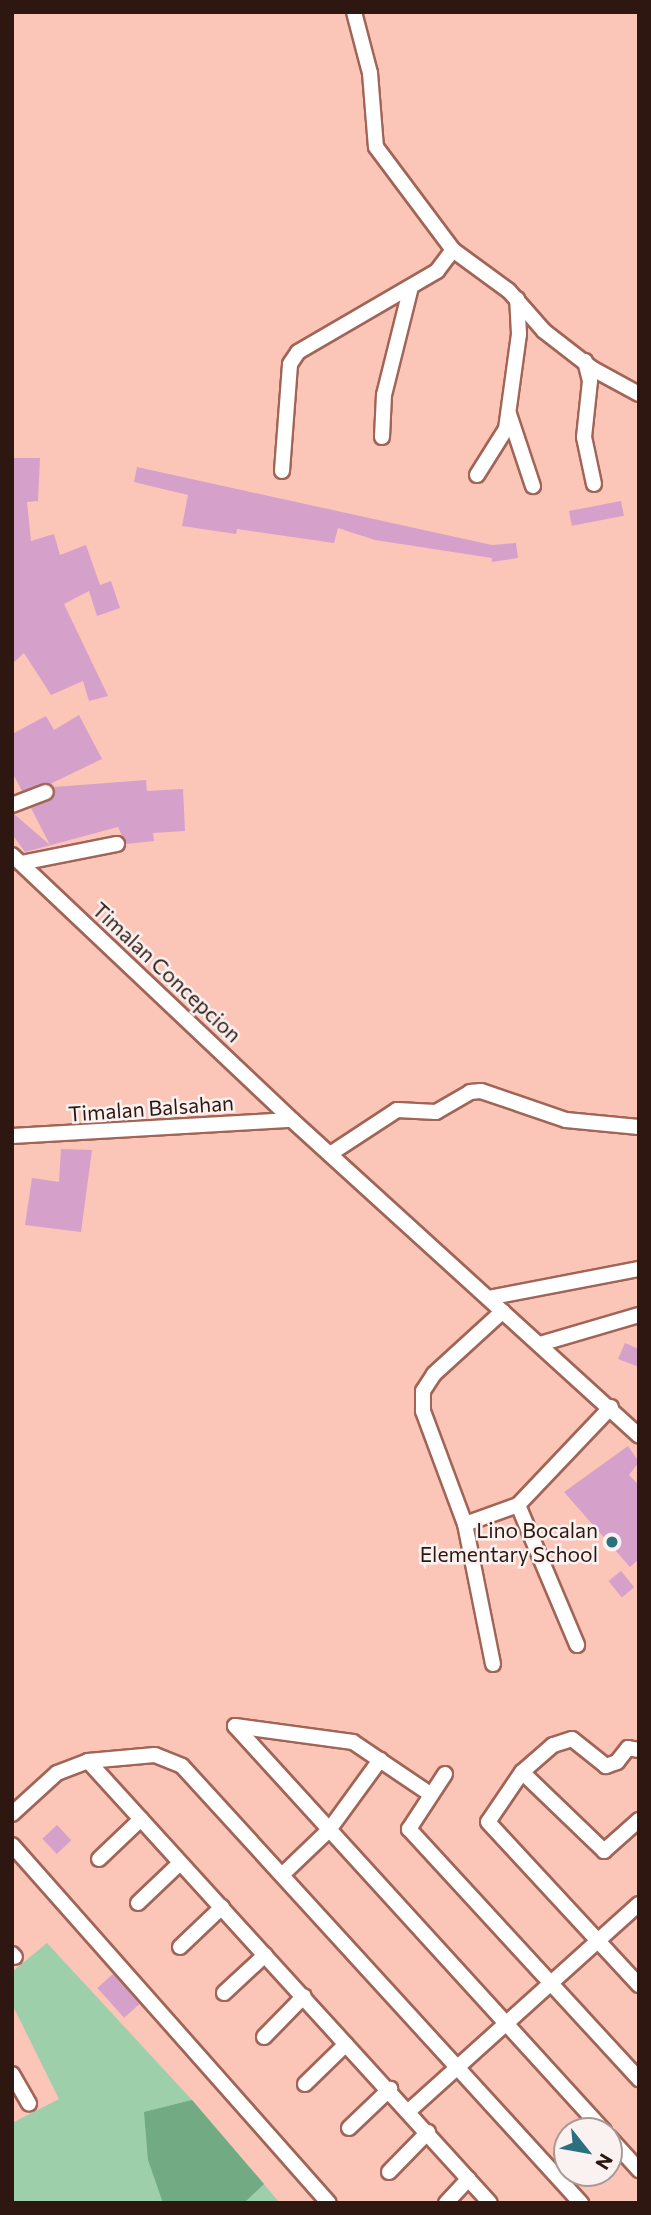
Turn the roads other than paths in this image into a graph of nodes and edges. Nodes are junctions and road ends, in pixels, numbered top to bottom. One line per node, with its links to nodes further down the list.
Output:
1 (354, 12): 2 (street)
2 (453, 250): 3 (street); 4 (street)
3 (411, 287): 8 (street); 9 (street)
4 (517, 299): 5 (street); 7 (street)
5 (585, 360): 6 (street); 11 (street)
6 (639, 394)
7 (509, 412): 10 (street); 12 (street)
8 (382, 438)
9 (282, 471)
10 (477, 475)
11 (594, 484)
12 (533, 486)
13 (46, 792): 14 (street)
14 (12, 805)
15 (117, 844): 16 (street)
16 (17, 859): 17 (street, Timalan Concepcion)
17 (292, 1120): 19 (street, Timalan Balsahan); 20 (street, Timalan Concepcion)
18 (639, 1127): 20 (street)
19 (12, 1136)
20 (330, 1154): 22 (street, Timalan Concepcion)
21 (639, 1269): 22 (street)
22 (488, 1298): 23 (street, Timalan Concepcion)
23 (503, 1311): 25 (street, Timalan Concepcion); 29 (street)
24 (639, 1315): 25 (street)
25 (540, 1344): 26 (street, Timalan Concepcion)
26 (611, 1407): 27 (street, Timalan Concepcion); 28 (street)
27 (639, 1436)
28 (518, 1505): 29 (street); 30 (street)
29 (465, 1524): 31 (street)
30 (576, 1645)
31 (493, 1664)
32 (639, 1750): 35 (street)
33 (380, 1760): 37 (street); 41 (street); 41 (street)
34 (88, 1761): 38 (street); 39 (street); 45 (street)
35 (522, 1772): 40 (street); 49 (street)
36 (445, 1774): 37 (street)
37 (430, 1794): 52 (street)
38 (12, 1814)
39 (141, 1819): 43 (street); 44 (street)
40 (639, 1820)
41 (329, 1830): 45 (street); 56 (street)
42 (12, 1845): 73 (street)
43 (99, 1859)
44 (180, 1863): 46 (street); 48 (street)
45 (284, 1873): 59 (street)
46 (138, 1903)
47 (639, 1904): 49 (street)
48 (222, 1907): 50 (street); 51 (street)
49 (599, 1940): 52 (street); 53 (street)
50 (180, 1947)
51 (265, 1955): 54 (street); 55 (street)
52 (551, 1982): 56 (street); 61 (street)
53 (639, 1985)
54 (224, 1993)
55 (304, 1996): 57 (street); 58 (street)
56 (507, 2022): 59 (street); 66 (street)
57 (264, 2037)
58 (346, 2044): 62 (street); 63 (street)
59 (459, 2066): 65 (street); 76 (street)
60 (12, 2074): 64 (street)
61 (639, 2079)
62 (304, 2084)
63 (390, 2089): 65 (street); 67 (street)
64 (29, 2104)
65 (410, 2110): 68 (street)
66 (592, 2117)
67 (349, 2128)
68 (428, 2132): 71 (street); 72 (street)
69 (623, 2152): 70 (street)
70 (639, 2170)
71 (389, 2172)
72 (468, 2179): 74 (street); 75 (street)
73 (329, 2203)
74 (446, 2203)
75 (490, 2203)
76 (581, 2203)

